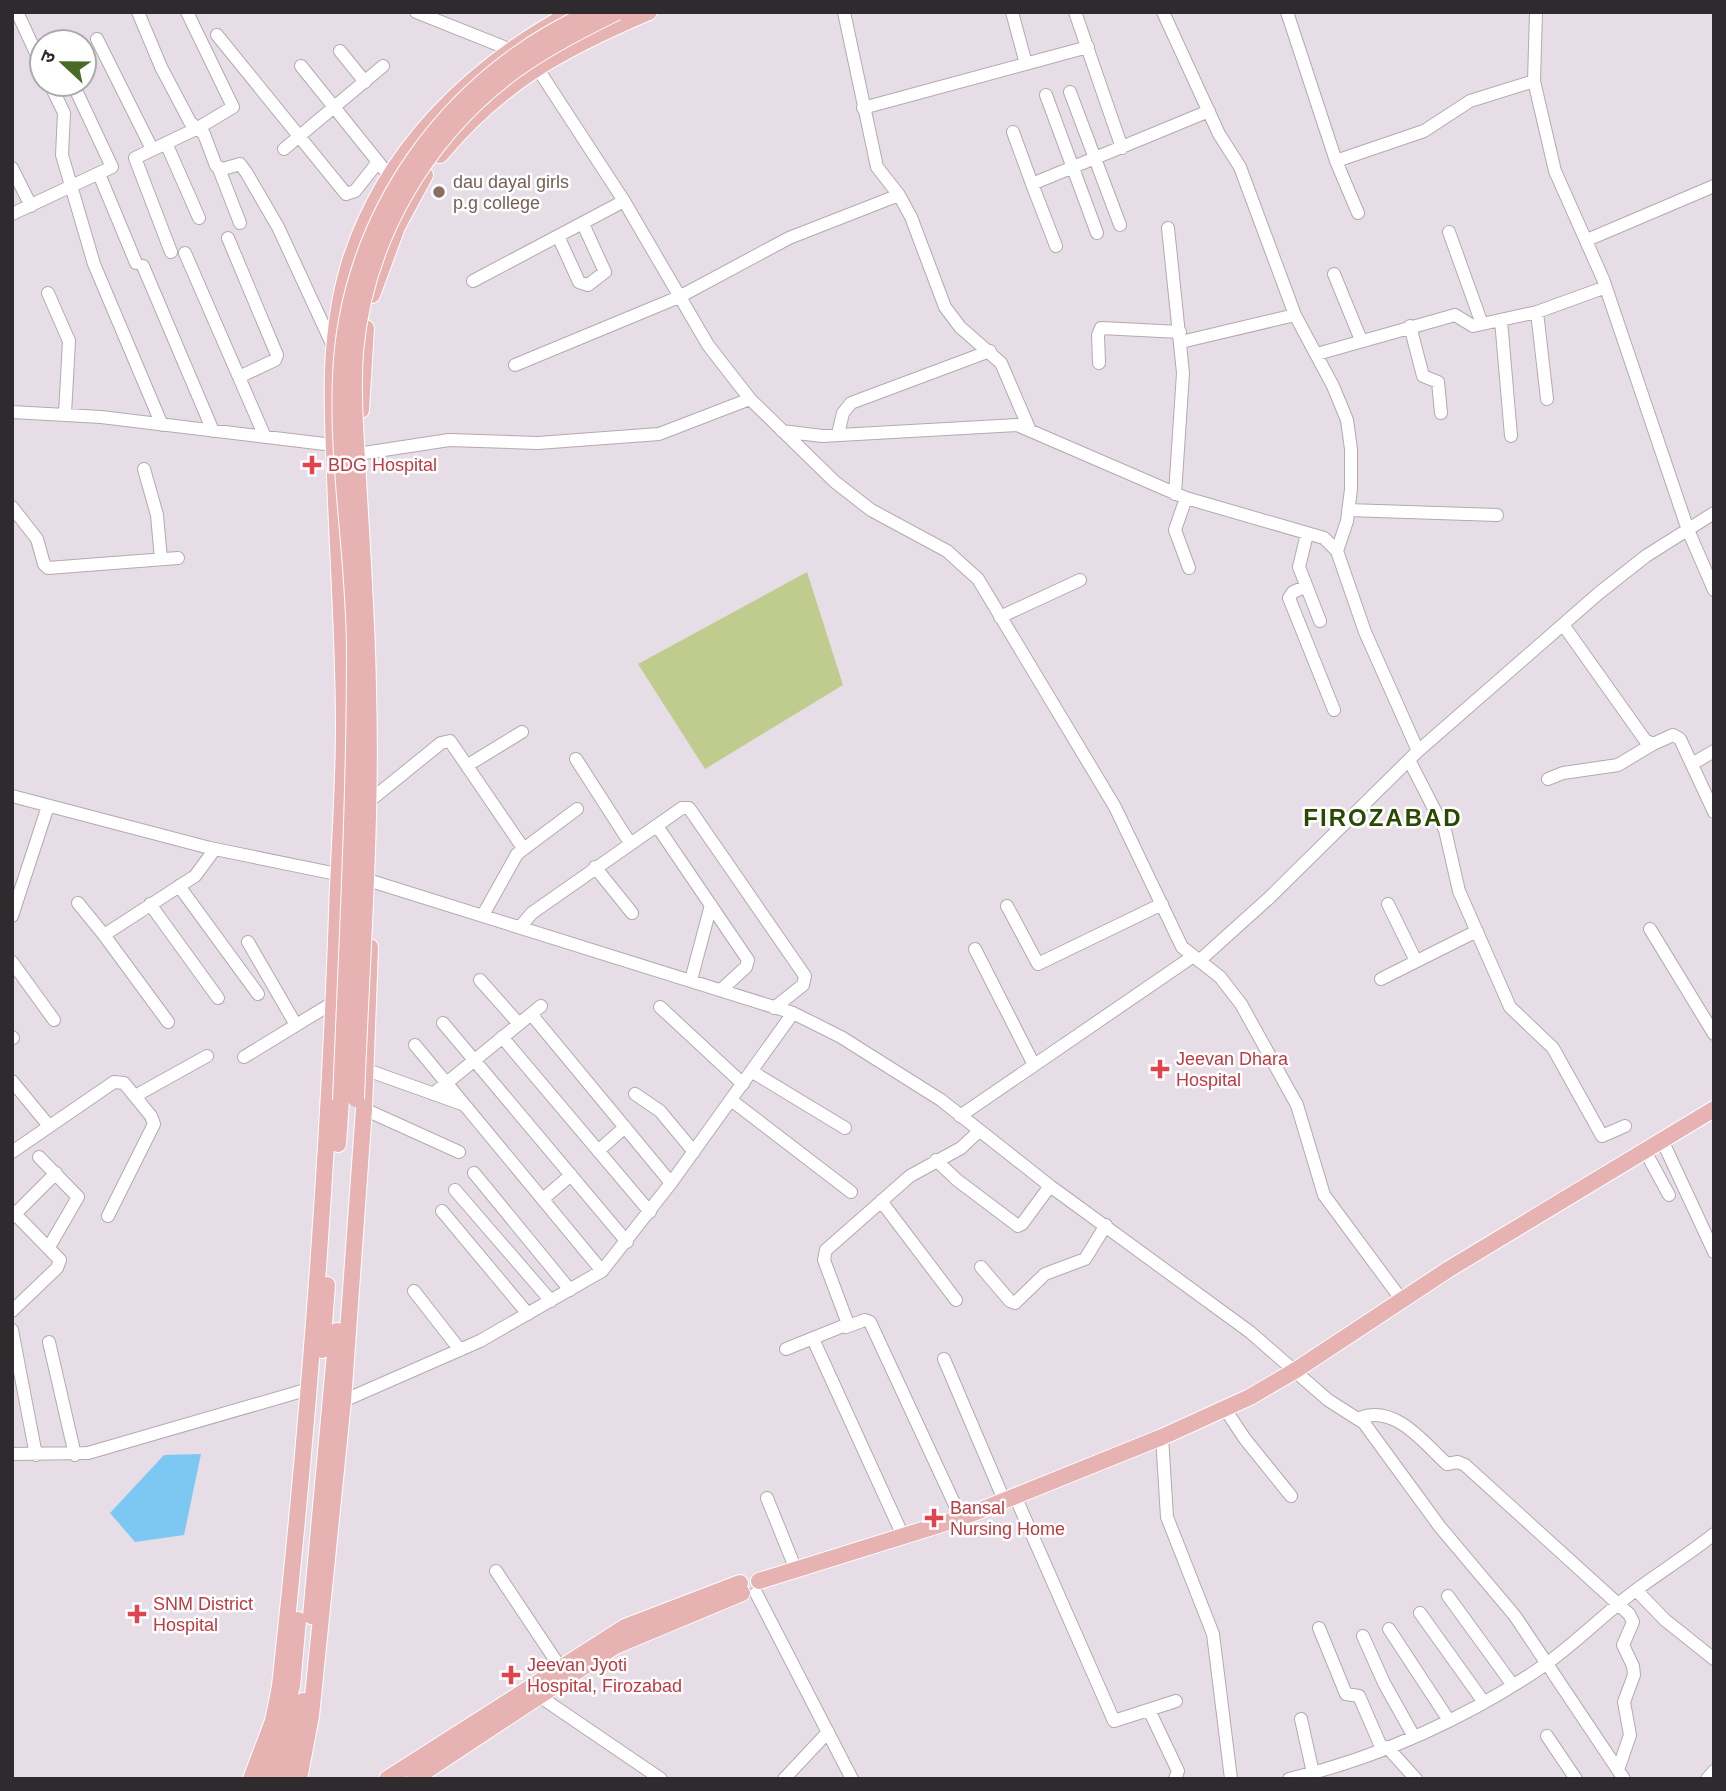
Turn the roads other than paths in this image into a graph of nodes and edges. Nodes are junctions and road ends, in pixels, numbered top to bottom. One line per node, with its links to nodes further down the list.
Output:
1 (17, 12): 16 (street)
2 (138, 12): 36 (street)
3 (187, 12): 36 (street)
4 (416, 12): 19 (street)
5 (573, 12): 19 (main road)
6 (592, 12): 193 (main road, bridge)
7 (617, 12): 193 (main road, bridge)
8 (649, 12): 24 (main road)
9 (844, 12): 33 (street)
10 (1012, 12): 21 (street)
11 (1075, 12): 18 (street)
12 (1163, 12): 34 (street)
13 (1287, 12): 44 (street)
14 (1536, 12): 25 (street)
15 (217, 35): 38 (street)
16 (28, 36)
17 (98, 41): 41 (street)
18 (1088, 47): 21 (street); 40 (street)
19 (510, 49): 24 (street); 50 (main road)
20 (340, 51): 26 (street)
21 (1026, 64): 33 (street)
22 (301, 66): 32 (street)
23 (383, 66): 26 (street)
24 (538, 66): 55 (street); 103 (main road)
25 (1534, 80): 44 (street); 68 (street)
26 (365, 82): 32 (street)
27 (1070, 92): 43 (street)
28 (1046, 95): 46 (street)
29 (56, 98): 35 (street)
30 (80, 98): 31 (street)
31 (84, 106): 35 (street); 49 (street)
32 (335, 108): 38 (street); 45 (street)
33 (863, 108): 54 (street)
34 (1209, 111): 40 (street); 78 (street)
35 (65, 118): 53 (street)
36 (198, 128): 39 (street); 48 (street)
37 (1013, 132): 51 (street)
38 (300, 136): 42 (street); 45 (street)
39 (166, 143): 41 (street); 59 (street)
40 (1122, 148): 43 (street)
41 (152, 149): 70 (street)
42 (284, 149)
43 (1095, 158): 46 (street); 62 (street)
44 (1336, 161): 58 (street)
45 (378, 162): 50 (street)
46 (1072, 167): 51 (street); 65 (street)
47 (12, 168): 56 (street)
48 (219, 169): 60 (street); 84 (street)
49 (99, 174): 53 (street); 98 (street)
50 (391, 178): 84 (main road)
51 (1032, 184): 69 (street)
52 (1714, 186): 68 (street)
53 (71, 188): 56 (street); 95 (street)
54 (899, 195): 76 (street); 85 (street)
55 (624, 201): 61 (street); 76 (street)
56 (31, 206): 57 (street)
57 (12, 213)
58 (1358, 213)
59 (199, 218)
60 (240, 223)
61 (583, 224): 66 (street); 66 (street)
62 (1120, 225)
63 (1168, 228): 82 (street)
64 (1449, 232): 80 (street)
65 (1097, 233)
66 (558, 236): 73 (street)
67 (228, 239): 89 (street)
68 (1587, 240): 74 (street)
69 (1056, 246)
70 (171, 252)
71 (185, 253): 89 (street)
72 (1334, 274): 83 (street)
73 (473, 281)
74 (1606, 287): 77 (street); 110 (street)
75 (48, 293): 94 (street)
76 (679, 297): 88 (street); 90 (street)
77 (1537, 312): 79 (street); 91 (street)
78 (1296, 315): 82 (street); 86 (street)
79 (1501, 320): 80 (street); 100 (street)
80 (1482, 324): 81 (street)
81 (1410, 326): 83 (street); 93 (street)
82 (1180, 337): 87 (street); 105 (street)
83 (1361, 340): 86 (street)
84 (333, 346): 102 (main road)
85 (990, 351): 96 (street); 99 (street)
86 (1317, 354): 107 (street)
87 (1099, 363)
88 (515, 365)
89 (239, 377): 101 (street)
90 (750, 399): 97 (street); 103 (street)
91 (1547, 399)
92 (12, 412): 94 (street)
93 (1441, 413)
94 (65, 414): 95 (street)
95 (162, 425): 98 (street)
96 (1029, 428): 99 (street); 105 (street)
97 (781, 430): 99 (street); 119 (street)
98 (213, 431): 101 (street)
99 (838, 434)
100 (1511, 436)
101 (265, 437): 102 (street)
102 (333, 445): 141 (main road)
103 (364, 453): 132 (main road)
104 (144, 468): 114 (street)
105 (1180, 496): 111 (street); 115 (street)
106 (12, 507): 114 (street)
107 (1348, 510): 109 (street); 112 (street)
108 (1714, 513): 110 (street)
109 (1497, 515)
110 (1688, 530): 118 (street); 121 (street)
111 (1307, 534): 112 (street); 117 (street)
112 (1337, 551): 126 (street)
113 (178, 558): 114 (street)
114 (161, 559)
115 (1189, 568)
116 (1080, 580): 119 (street)
117 (1305, 587): 120 (street); 122 (street)
118 (1714, 590)
119 (1000, 617): 145 (street)
120 (1320, 621)
121 (1564, 626): 124 (street); 126 (street)
122 (1334, 710)
123 (522, 732): 129 (street)
124 (1653, 744): 128 (street); 130 (street)
125 (1714, 751): 128 (street)
126 (1413, 755): 155 (street); 159 (street)
127 (576, 759): 137 (street)
128 (1692, 764): 135 (street)
129 (468, 765): 132 (street); 138 (street)
130 (1548, 779)
131 (12, 796): 133 (street)
132 (373, 798): 142 (main road)
133 (48, 806): 139 (street); 152 (street)
134 (577, 809): 138 (street)
135 (1714, 812)
136 (657, 826): 137 (street); 148 (street); 170 (street)
137 (630, 843): 140 (street)
138 (523, 848): 151 (street)
139 (215, 849): 141 (street); 143 (street)
140 (595, 867): 150 (street); 153 (street)
141 (338, 875): 142 (street); 168 (main road)
142 (371, 881): 151 (street); 184 (main road)
143 (179, 886): 147 (street); 166 (street)
144 (78, 904): 156 (street)
145 (1162, 904): 149 (street); 159 (street)
146 (1388, 904): 160 (street)
147 (149, 905): 156 (street); 167 (street)
148 (711, 905): 164 (street); 165 (street)
149 (1007, 906)
150 (632, 913)
151 (483, 915): 153 (street)
152 (12, 916)
153 (520, 927): 164 (street)
154 (1650, 929): 177 (street)
155 (1477, 931): 160 (street); 198 (street)
156 (104, 935): 173 (street)
157 (248, 942): 176 (street)
158 (975, 949): 183 (street)
159 (1196, 959): 183 (street); 232 (street)
160 (1416, 961): 162 (street)
161 (12, 962): 172 (street)
162 (1381, 979)
163 (481, 980): 175 (street)
164 (691, 980): 165 (street)
165 (721, 990): 170 (street)
166 (258, 994)
167 (218, 998)
168 (334, 1002): 176 (street); 245 (main road)
169 (660, 1007): 187 (street)
170 (774, 1008): 171 (street)
171 (793, 1013): 185 (street); 196 (street)
172 (54, 1020)
173 (168, 1023)
174 (443, 1023): 182 (street)
175 (519, 1024): 178 (street); 199 (street)
176 (296, 1025): 181 (street)
177 (1714, 1034)
178 (502, 1037): 182 (street); 203 (street)
179 (415, 1045): 188 (street)
180 (206, 1056): 191 (street)
181 (244, 1057)
182 (474, 1060): 188 (street); 212 (street)
183 (1034, 1065): 196 (street)
184 (367, 1070): 189 (street); 193 (main road)
185 (751, 1071): 187 (street); 200 (street)
186 (12, 1081): 197 (street)
187 (743, 1083): 192 (street)
188 (446, 1084): 189 (street); 194 (street)
189 (433, 1094): 194 (street)
190 (635, 1094): 207 (street)
191 (135, 1096): 197 (street); 223 (street)
192 (731, 1100): 207 (street); 216 (street)
193 (354, 1102): 206 (street); 246 (main road); 288 (main road); 289 (main road)
194 (464, 1105): 218 (street)
195 (1714, 1109): 202 (main road)
196 (960, 1116): 201 (street)
197 (49, 1126): 205 (street)
198 (1625, 1126)
199 (625, 1127): 203 (street); 213 (street)
200 (845, 1128)
201 (979, 1131): 209 (street); 214 (street)
202 (1661, 1140): 204 (main road); 227 (street)
203 (598, 1151): 221 (street)
204 (1645, 1151): 217 (street); 232 (main road)
205 (12, 1152)
206 (460, 1152)
207 (694, 1152): 213 (street)
208 (39, 1157): 211 (street)
209 (936, 1160): 214 (street); 219 (street)
210 (474, 1172): 230 (street)
211 (56, 1173): 222 (street); 226 (street)
212 (571, 1175): 218 (street); 225 (street)
213 (671, 1183): 221 (street)
214 (1050, 1186): 224 (street)
215 (456, 1190): 234 (street)
216 (851, 1192)
217 (1669, 1195)
218 (543, 1199): 229 (street)
219 (881, 1201): 233 (street); 237 (street)
220 (442, 1211): 236 (street)
221 (650, 1212): 225 (street)
222 (13, 1215): 226 (street)
223 (108, 1216)
224 (1106, 1226): 228 (street); 244 (street)
225 (626, 1242): 229 (street)
226 (50, 1247): 235 (street)
227 (1714, 1252)
228 (981, 1267)
229 (602, 1271): 230 (street)
230 (570, 1290): 234 (street)
231 (414, 1291): 242 (street)
232 (1401, 1299): 244 (main road)
233 (956, 1300)
234 (551, 1301): 236 (street)
235 (12, 1311)
236 (528, 1314): 242 (street)
237 (846, 1327): 239 (street); 256 (street)
238 (12, 1329): 251 (street)
239 (813, 1339): 241 (street); 258 (street)
240 (49, 1342): 252 (street)
241 (786, 1349)
242 (460, 1350): 246 (street)
243 (944, 1359): 255 (street)
244 (1296, 1370): 247 (main road); 248 (street)
245 (309, 1389): 252 (street); 287 (main road)
246 (343, 1401): 290 (main road)
247 (1225, 1409): 249 (main road); 253 (street)
248 (1359, 1418): 264 (street); 270 (street)
249 (1162, 1437): 255 (main road); 297 (street)
250 (12, 1454): 251 (street)
251 (36, 1455): 252 (street)
252 (75, 1455)
253 (1291, 1496)
254 (767, 1498): 259 (street)
255 (1010, 1498): 256 (main road); 276 (street)
256 (961, 1518): 258 (main road)
257 (1714, 1534): 262 (street)
258 (903, 1536): 259 (main road)
259 (796, 1570): 261 (main road)
260 (496, 1571): 271 (street)
261 (749, 1588): 271 (main road); 273 (main road); 279 (street)
262 (1636, 1590): 264 (street); 269 (street)
263 (1448, 1596): 272 (street)
264 (1617, 1605): 270 (street); 286 (street)
265 (1420, 1613): 275 (street)
266 (1319, 1628): 283 (street)
267 (1389, 1629): 278 (street)
268 (1363, 1636): 280 (street)
269 (1714, 1659)
270 (1546, 1664): 272 (street); 286 (street)
271 (560, 1667): 282 (main road)
272 (1513, 1684): 275 (street)
273 (539, 1696): 282 (main road); 293 (street)
274 (1177, 1701): 276 (street)
275 (1483, 1701): 278 (street)
276 (1149, 1710): 296 (street)
277 (1301, 1718): 285 (street)
278 (1448, 1719): 280 (street)
279 (828, 1732): 294 (street); 295 (street)
280 (1413, 1735): 283 (street)
281 (1547, 1735): 300 (street)
282 (456, 1742): 291 (main road); 292 (main road)
283 (1384, 1748): 285 (street); 299 (street)
284 (1714, 1771): 302 (street)
285 (1313, 1773): 298 (street)
286 (1620, 1774): 301 (street)
287 (251, 1779)
288 (268, 1779)
289 (284, 1779)
290 (299, 1779)
291 (387, 1779)
292 (414, 1779)
293 (661, 1779)
294 (784, 1779)
295 (852, 1779)
296 (1175, 1779)
297 (1231, 1779)
298 (1289, 1779)
299 (1416, 1779)
300 (1576, 1779)
301 (1607, 1779)
302 (1707, 1779)

